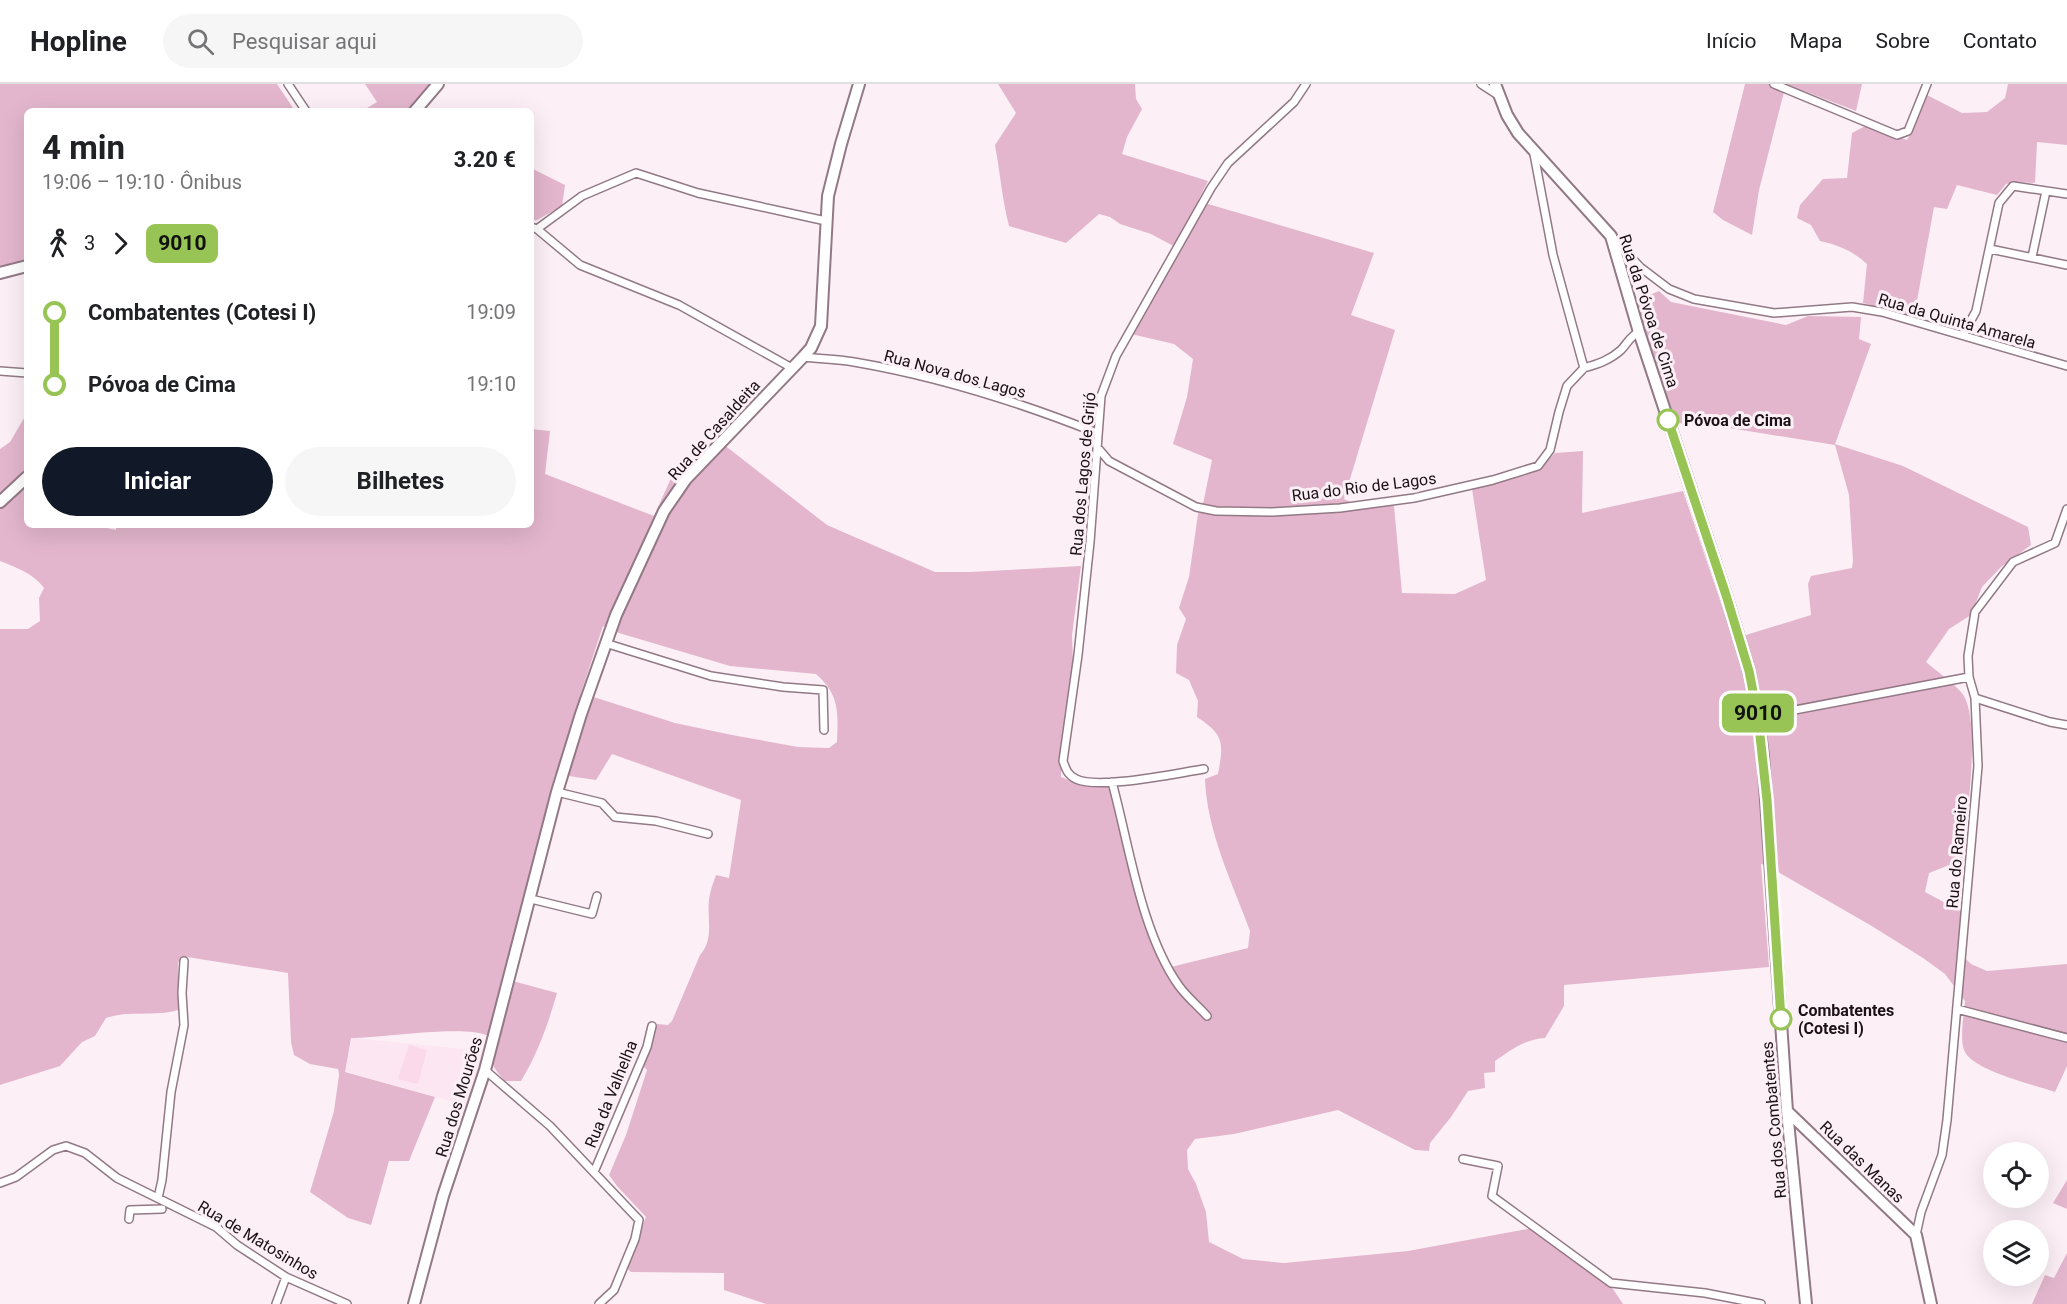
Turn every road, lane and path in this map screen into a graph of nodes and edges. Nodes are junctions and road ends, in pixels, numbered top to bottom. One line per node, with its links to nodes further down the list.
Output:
1 (288, 84): 9 (street)
2 (438, 84): 10 (main road)
3 (859, 84): 14 (main road, Rua de Casaldeita)
4 (1306, 84): 30 (street, Rua dos Lagos de Grijó)
5 (1481, 84): 8 (street)
6 (1774, 84): 7 (street)
7 (1927, 84)
8 (1497, 89): 11 (main road, Rua da Póvoa de Cima)
9 (304, 108)
10 (418, 108)
11 (1533, 150): 16 (main road, Rua da Póvoa de Cima); 27 (street)
12 (2046, 191): 13 (street); 17 (street); 18 (street)
13 (2067, 194)
14 (826, 221): 15 (street); 24 (main road, Rua de Casaldeita)
15 (534, 228): 26 (street)
16 (1611, 236): 22 (main road, Rua da Póvoa de Cima); 23 (street, Rua da Quinta Amarela)
17 (1990, 249): 18 (street); 23 (street)
18 (2032, 257): 19 (street)
19 (2067, 265)
20 (24, 267): 21 (main road)
21 (0, 273)
22 (1639, 332): 27 (street, Rua do Rio de Lagos); 38 (main road, Rua da Póvoa de Cima)
23 (1963, 335): 25 (street, Rua da Quinta Amarela)
24 (803, 357): 26 (main road, Rua de Casaldeita); 30 (street, Rua Nova dos Lagos)
25 (2067, 366)
26 (792, 368): 35 (main road, Rua de Casaldeita)
27 (1584, 368): 31 (street, Rua do Rio de Lagos)
28 (0, 371): 29 (street)
29 (24, 373)
30 (1096, 433): 31 (street, Rua dos Lagos de Grijó)
31 (1097, 447): 42 (street, Rua dos Lagos de Grijó)
32 (24, 480): 33 (main road)
33 (0, 502)
34 (2067, 509): 36 (street, Rua do Rameiro)
35 (606, 643): 40 (street); 43 (main road, Rua de Casaldeita)
36 (1969, 677): 37 (street, Rua do Rameiro); 38 (street)
37 (1975, 698): 39 (street); 48 (street, Rua do Rameiro)
38 (1758, 717): 53 (main road, Rua dos Combatentes)
39 (2067, 724)
40 (824, 730)
41 (1204, 769): 42 (street, Rua dos Lagos de Grijó)
42 (1112, 782): 49 (street)
43 (557, 792): 44 (street); 46 (main road, Rua de Casaldeita)
44 (708, 834)
45 (597, 896): 46 (street)
46 (531, 899): 52 (main road, Rua dos Mourões)
47 (184, 961): 57 (street)
48 (1957, 1009): 51 (street); 60 (street, Rua do Rameiro)
49 (1207, 1016)
50 (652, 1026): 55 (street, Rua da Valhelha)
51 (2067, 1038)
52 (485, 1070): 55 (street); 64 (main road, Rua dos Mourões)
53 (1787, 1112): 60 (main road, Rua das Manas); 67 (main road, Rua dos Combatentes)
54 (1463, 1159): 66 (street)
55 (594, 1172): 65 (street)
56 (0, 1184): 57 (street, Rua de Matosinhos)
57 (158, 1198): 61 (street, Rua de Matosinhos)
58 (162, 1209): 59 (street)
59 (129, 1219)
60 (1916, 1235): 68 (main road)
61 (286, 1277): 62 (street); 63 (street, Rua de Matosinhos)
62 (276, 1304)
63 (347, 1304)
64 (414, 1304)
65 (600, 1304)
66 (1761, 1304)
67 (1806, 1304)
68 (1931, 1304)

